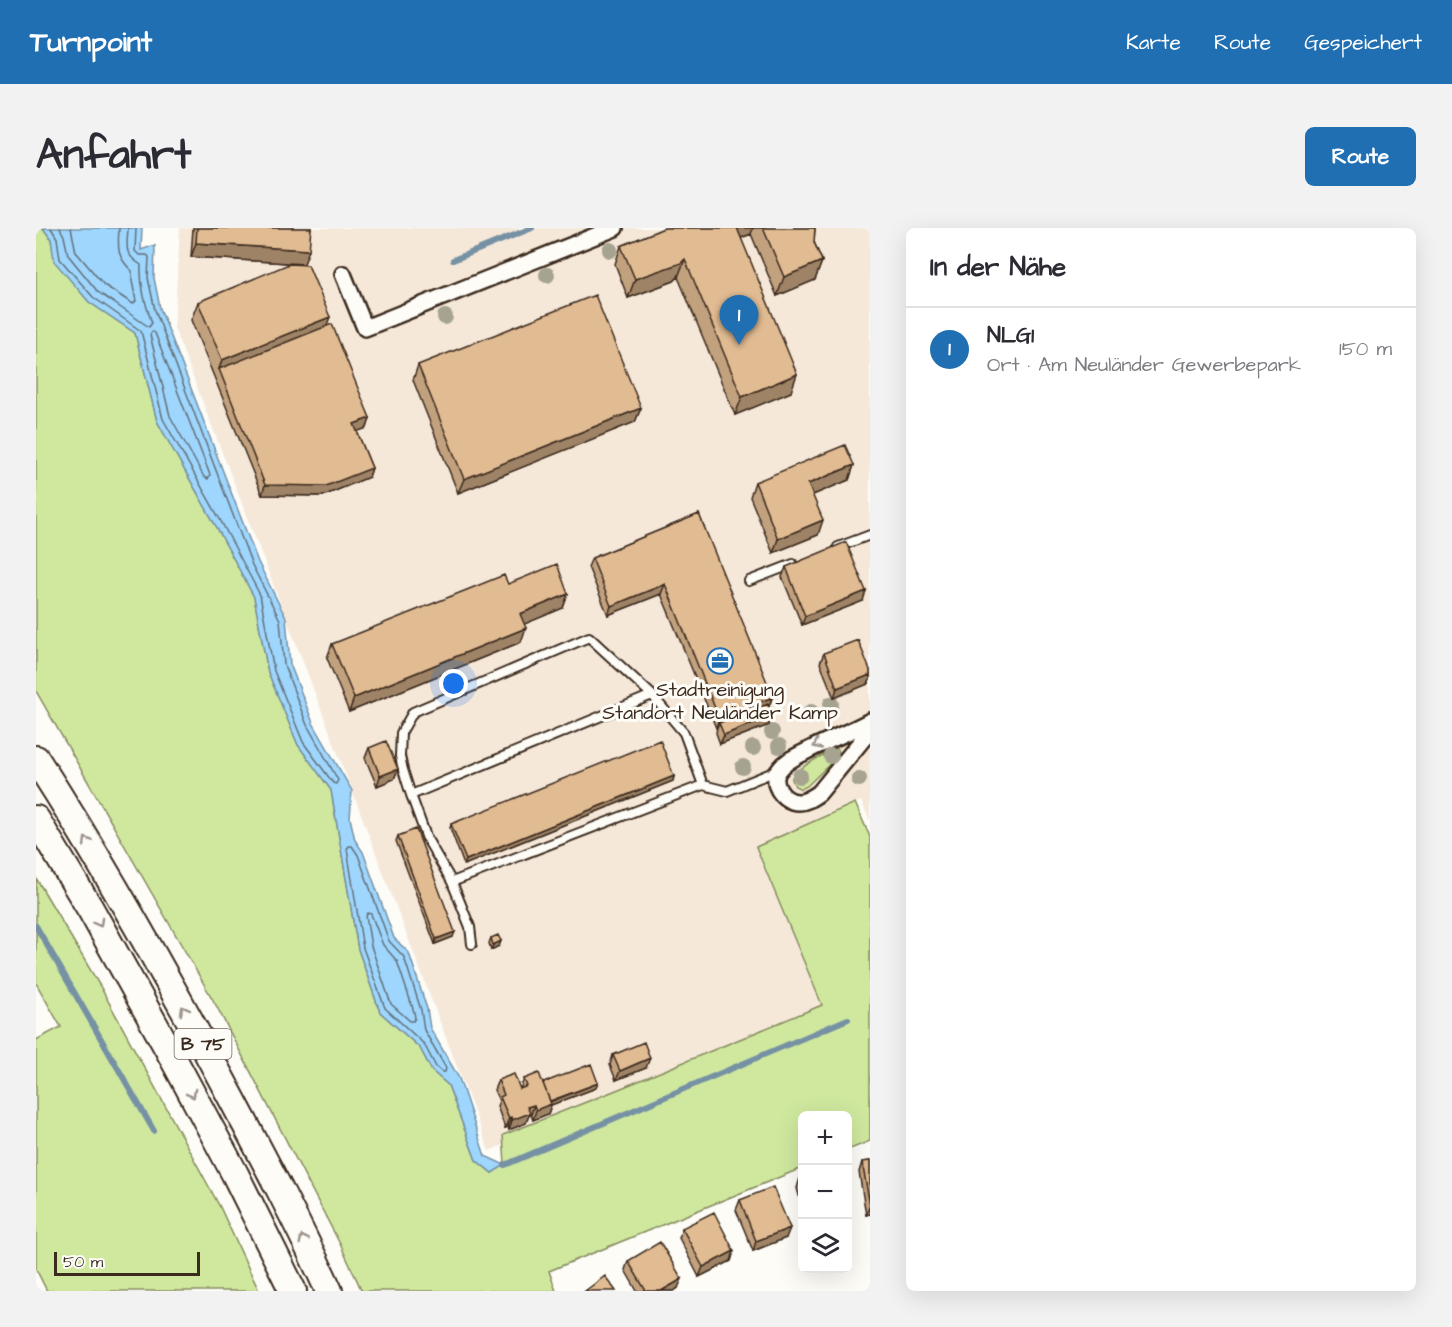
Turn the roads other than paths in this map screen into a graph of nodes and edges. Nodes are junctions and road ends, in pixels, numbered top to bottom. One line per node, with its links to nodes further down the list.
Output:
1 (615, 228): 2 (street)
2 (343, 273)
3 (870, 535): 4 (lane)
4 (828, 551)
5 (797, 563): 6 (lane)
6 (748, 581)
7 (652, 695): 13 (lane); 14 (lane); 14 (lane)
8 (870, 721): 12 (street, one-way to 12)
9 (868, 736): 12 (street)
10 (36, 744): 15 (highway, B 75)
11 (36, 759): 15 (highway, B 75)
12 (778, 771): 13 (lane)
13 (703, 785): 17 (lane)
14 (411, 795): 17 (lane)
15 (65, 804): 20 (highway, B 75, one-way to 15)
16 (36, 819): 19 (highway, B 75, one-way to 19)
17 (452, 882): 18 (lane)
18 (472, 944)
19 (293, 1291)
20 (329, 1291)

